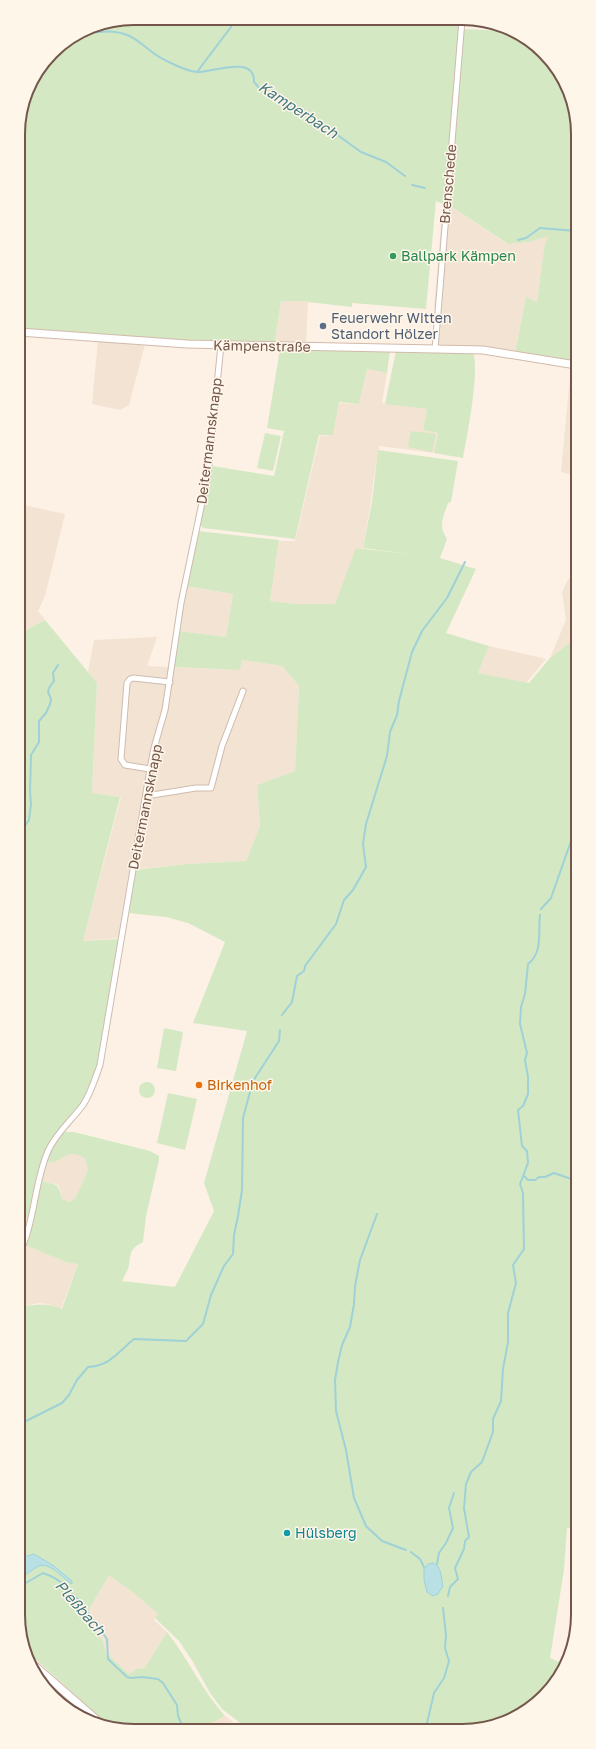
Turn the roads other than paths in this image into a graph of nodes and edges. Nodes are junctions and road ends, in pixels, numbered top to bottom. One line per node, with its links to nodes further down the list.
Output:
1 (462, 25): 4 (street, Brenschede)
2 (25, 332): 3 (street, Kämpenstraße)
3 (221, 345): 4 (street, Kämpenstraße); 6 (street, Deitermannsknapp)
4 (435, 349): 5 (street, Kämpenstraße)
5 (571, 365)
6 (170, 682): 8 (street, Deitermannsknapp); 8 (street)
7 (243, 691): 9 (street)
8 (150, 769): 9 (street, Deitermannsknapp)
9 (146, 796): 10 (street, Deitermannsknapp)
10 (25, 1240)
11 (41, 1671): 12 (street)
12 (92, 1716)

